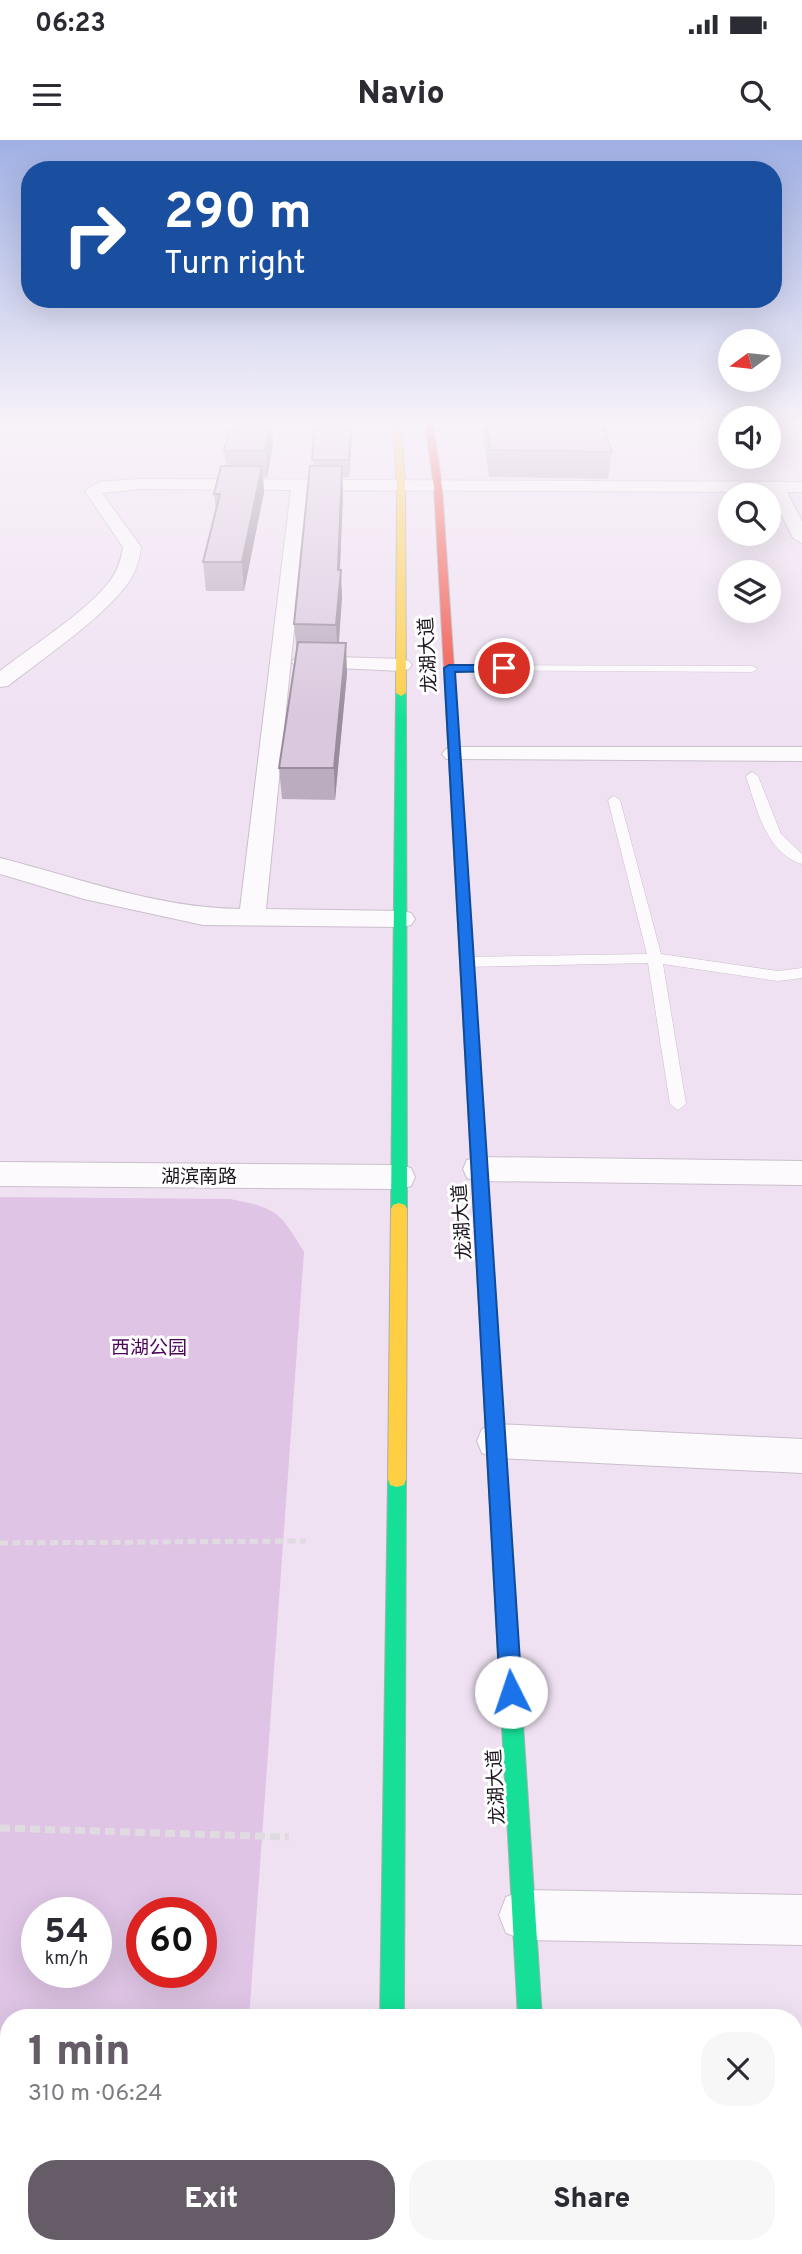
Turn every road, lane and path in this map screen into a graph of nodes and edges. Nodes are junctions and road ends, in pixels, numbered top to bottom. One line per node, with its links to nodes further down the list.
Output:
1 (113, 522): 11 (street)
2 (296, 522): 7 (street)
3 (401, 522): 8 (main road, 龙湖大道)
4 (440, 522): 9 (main road, 龙湖大道)
5 (794, 522): 6 (street)
6 (802, 538)
7 (279, 662): 8 (street); 18 (street)
8 (402, 665): 19 (main road, 龙湖大道)
9 (449, 668): 10 (lane); 12 (main road, 龙湖大道)
10 (752, 668)
11 (0, 681)
12 (454, 754): 13 (street); 21 (main road, 龙湖大道)
13 (802, 754)
14 (752, 776): 16 (lane)
15 (614, 800): 20 (lane)
16 (802, 860)
17 (0, 866): 18 (street)
18 (252, 918): 19 (street)
19 (402, 919): 27 (main road, 龙湖大道)
20 (655, 958): 21 (lane); 22 (lane); 23 (lane)
21 (467, 962): 24 (main road, 龙湖大道)
22 (802, 973)
23 (678, 1104)
24 (479, 1169): 25 (street); 28 (main road, 龙湖大道)
25 (802, 1173)
26 (0, 1174): 27 (street, 湖滨南路)
27 (399, 1177): 36 (main road, 龙湖大道)
28 (496, 1441): 29 (street); 34 (main road, 龙湖大道)
29 (802, 1456)
30 (306, 1541): 31 (path)
31 (0, 1543)
32 (0, 1828): 33 (path)
33 (289, 1837)
34 (524, 1915): 35 (street); 37 (main road, 龙湖大道)
35 (802, 1920)
36 (392, 2009)
37 (529, 2009)

